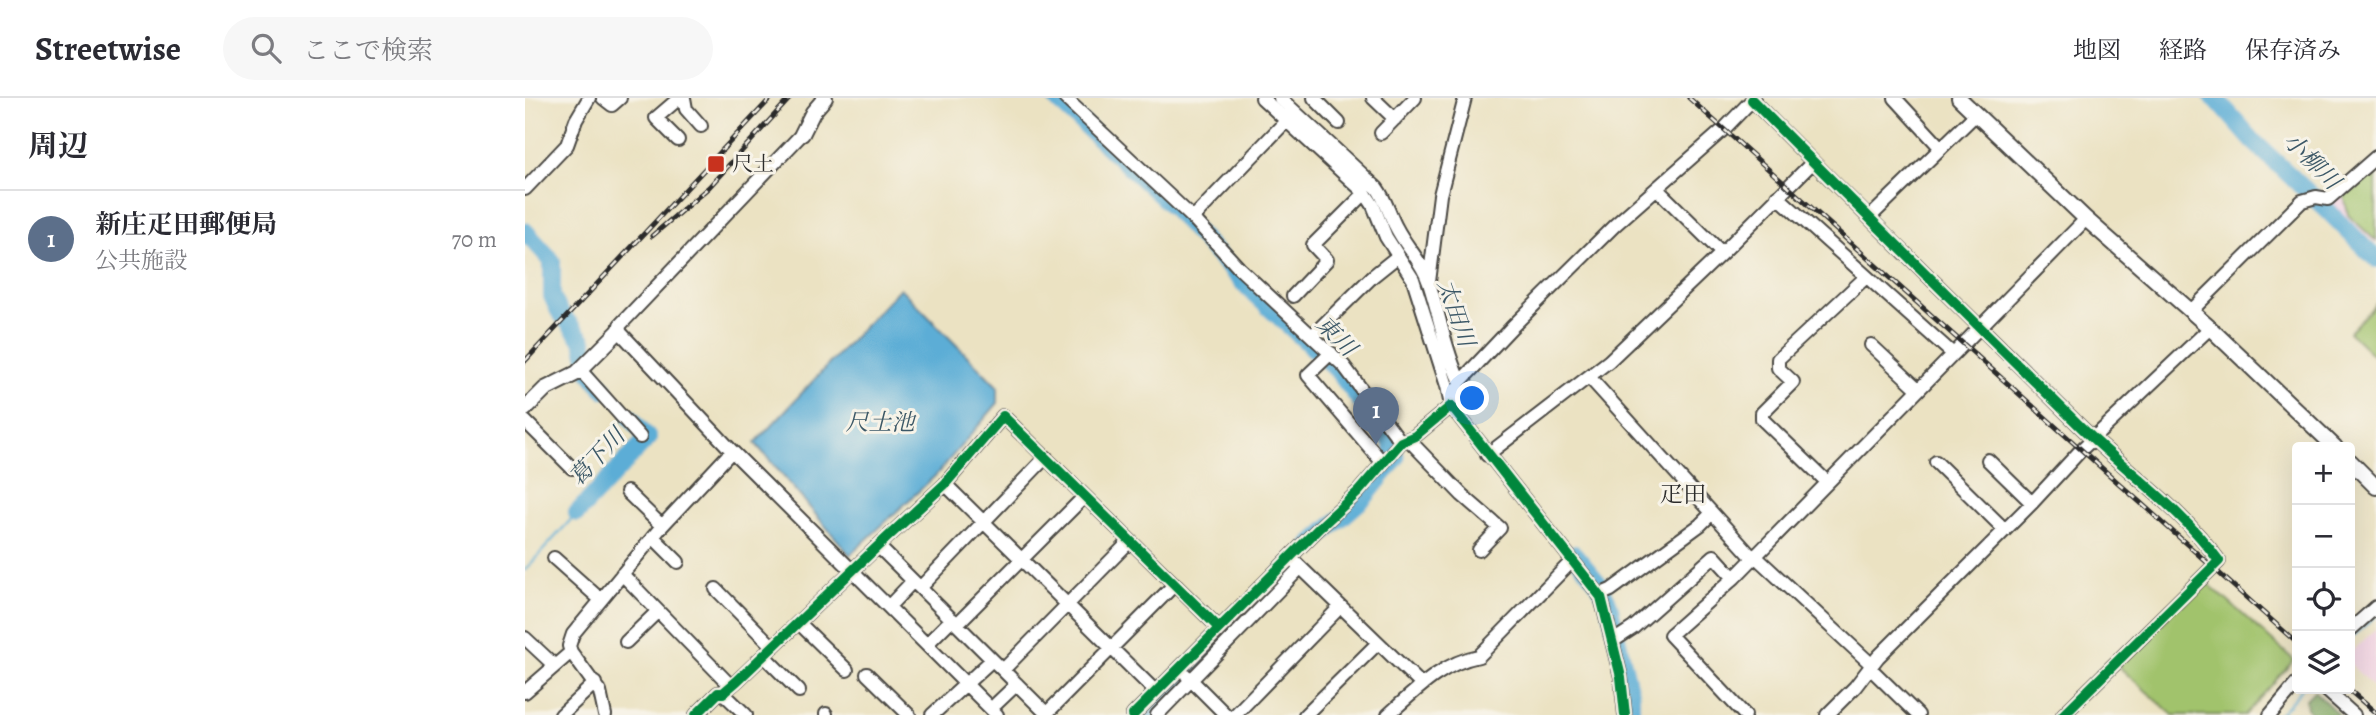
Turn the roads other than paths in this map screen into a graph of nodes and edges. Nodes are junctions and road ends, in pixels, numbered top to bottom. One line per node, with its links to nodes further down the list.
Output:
1 (588, 98): 27 (street)
2 (603, 98): 3 (street)
3 (619, 98)
4 (825, 98): 22 (street)
5 (1065, 98): 32 (street)
6 (1262, 98): 17 (street)
7 (1280, 98): 17 (street)
8 (1314, 98): 19 (street)
9 (1373, 98): 18 (street)
10 (1415, 98): 18 (street)
11 (1465, 98): 37 (street)
12 (1895, 98): 24 (street)
13 (1959, 98): 16 (street)
14 (684, 99): 20 (street); 23 (street)
15 (1750, 99): 26 (street); 28 (street)
16 (1975, 115): 24 (street); 33 (street)
17 (1290, 116): 29 (street); 32 (street); 37 (street)
18 (1395, 119): 21 (street)
19 (1339, 122)
20 (701, 126)
21 (1381, 133)
22 (802, 134): 42 (street)
23 (678, 140)
24 (1940, 147): 31 (street)
25 (2376, 157): 39 (street)
26 (1812, 162): 30 (street); 31 (street)
27 (525, 189)
28 (1657, 189): 34 (street); 49 (street)
29 (1365, 193): 35 (street); 38 (street)
30 (1777, 197): 34 (street); 36 (street)
31 (1870, 217): 40 (street)
32 (1193, 218): 43 (street)
33 (2086, 219): 39 (street); 40 (street)
34 (1722, 253): 48 (street)
35 (1398, 256): 43 (street); 51 (street)
36 (1866, 277): 46 (street); 66 (street)
37 (1429, 282): 49 (street)
38 (1293, 296)
39 (2191, 311): 41 (street)
40 (1981, 328): 46 (street); 55 (street)
41 (2210, 328): 55 (street); 57 (street)
42 (619, 331): 47 (street); 58 (street)
43 (1312, 336): 45 (street)
44 (1871, 345): 50 (street)
45 (1331, 353): 56 (street); 61 (street)
46 (1952, 354): 50 (street)
47 (580, 370): 52 (street); 54 (street)
48 (1590, 378): 59 (street); 72 (street)
49 (1460, 382): 51 (street)
50 (1918, 389): 66 (street)
51 (1451, 406): 56 (street); 59 (street)
52 (525, 409)
53 (525, 421): 65 (street)
54 (640, 437)
55 (2094, 439): 71 (street); 145 (street)
56 (1405, 441): 61 (street); 78 (street)
57 (2330, 442)
58 (732, 451): 75 (street); 85 (street)
59 (1487, 455): 82 (street)
60 (1046, 457): 67 (street); 70 (street); 73 (street)
61 (1386, 458): 84 (street)
62 (1988, 460): 71 (street)
63 (1936, 462): 74 (street)
64 (2355, 466): 68 (street)
65 (572, 468)
66 (1827, 482): 79 (street)
67 (946, 484): 73 (street); 77 (street)
68 (2376, 487)
69 (627, 492): 75 (street)
70 (1084, 497): 76 (street); 81 (street)
71 (2032, 503): 74 (street)
72 (1712, 513): 79 (street); 91 (street)
73 (983, 522): 81 (street); 88 (street)
74 (2005, 530): 112 (street)
75 (657, 532): 83 (street); 86 (street)
76 (1130, 541): 89 (street); 94 (street)
77 (878, 546): 85 (street); 88 (street)
78 (1479, 550)
79 (1754, 557): 87 (street); 112 (street)
80 (554, 558): 92 (street)
81 (1022, 559): 94 (street); 98 (street)
82 (1572, 561): 91 (street); 120 (street)
83 (678, 562)
84 (1295, 562): 95 (street); 101 (street); 116 (street)
85 (852, 572): 99 (street); 118 (street)
86 (622, 574): 92 (street); 97 (street)
87 (1734, 578): 104 (street); 129 (street)
88 (916, 584): 93 (street); 98 (street)
89 (1175, 584): 101 (street); 107 (street)
90 (716, 589): 109 (street)
91 (1599, 595): 104 (street)
92 (601, 600): 108 (street)
93 (893, 602)
94 (1067, 604): 107 (street); 114 (street)
95 (1340, 607): 106 (street); 139 (street)
96 (2376, 607): 100 (street)
97 (658, 611): 105 (street); 122 (street)
98 (954, 622): 103 (street); 110 (street)
99 (799, 623): 109 (street); 113 (street)
100 (2355, 626)
101 (1219, 628): 116 (street)
102 (525, 638): 111 (street)
103 (932, 639)
104 (1613, 641): 142 (street)
105 (626, 642)
106 (1378, 643): 120 (street); 140 (street)
107 (1112, 649): 125 (street); 128 (street)
108 (571, 652): 111 (street); 117 (street)
109 (768, 652): 122 (street); 123 (street)
110 (992, 660): 114 (street); 118 (street)
111 (555, 666): 124 (street)
112 (1871, 666): 143 (street); 144 (street)
113 (847, 670)
114 (1003, 670): 119 (street)
115 (867, 674): 134 (street)
116 (1185, 675): 125 (street); 137 (street); 138 (street)
117 (595, 683): 131 (street); 132 (street)
118 (967, 683): 127 (street); 135 (street)
119 (1017, 684): 127 (street); 128 (street)
120 (1422, 685): 141 (street)
121 (2292, 688): 146 (street)
122 (727, 689): 130 (street); 133 (street)
123 (799, 691)
124 (525, 692)
125 (1156, 692): 136 (street)
126 (2331, 694): 147 (street)
127 (996, 710)
128 (1044, 713)
129 (1739, 713)
130 (698, 714)
131 (561, 715)
132 (605, 715)
133 (746, 715)
134 (909, 715)
135 (932, 715)
136 (1133, 715)
137 (1157, 715)
138 (1226, 715)
139 (1235, 715)
140 (1305, 715)
141 (1388, 715)
142 (1625, 715)
143 (1827, 715)
144 (1918, 715)
145 (2063, 715)
146 (2270, 715)
147 (2354, 715)

